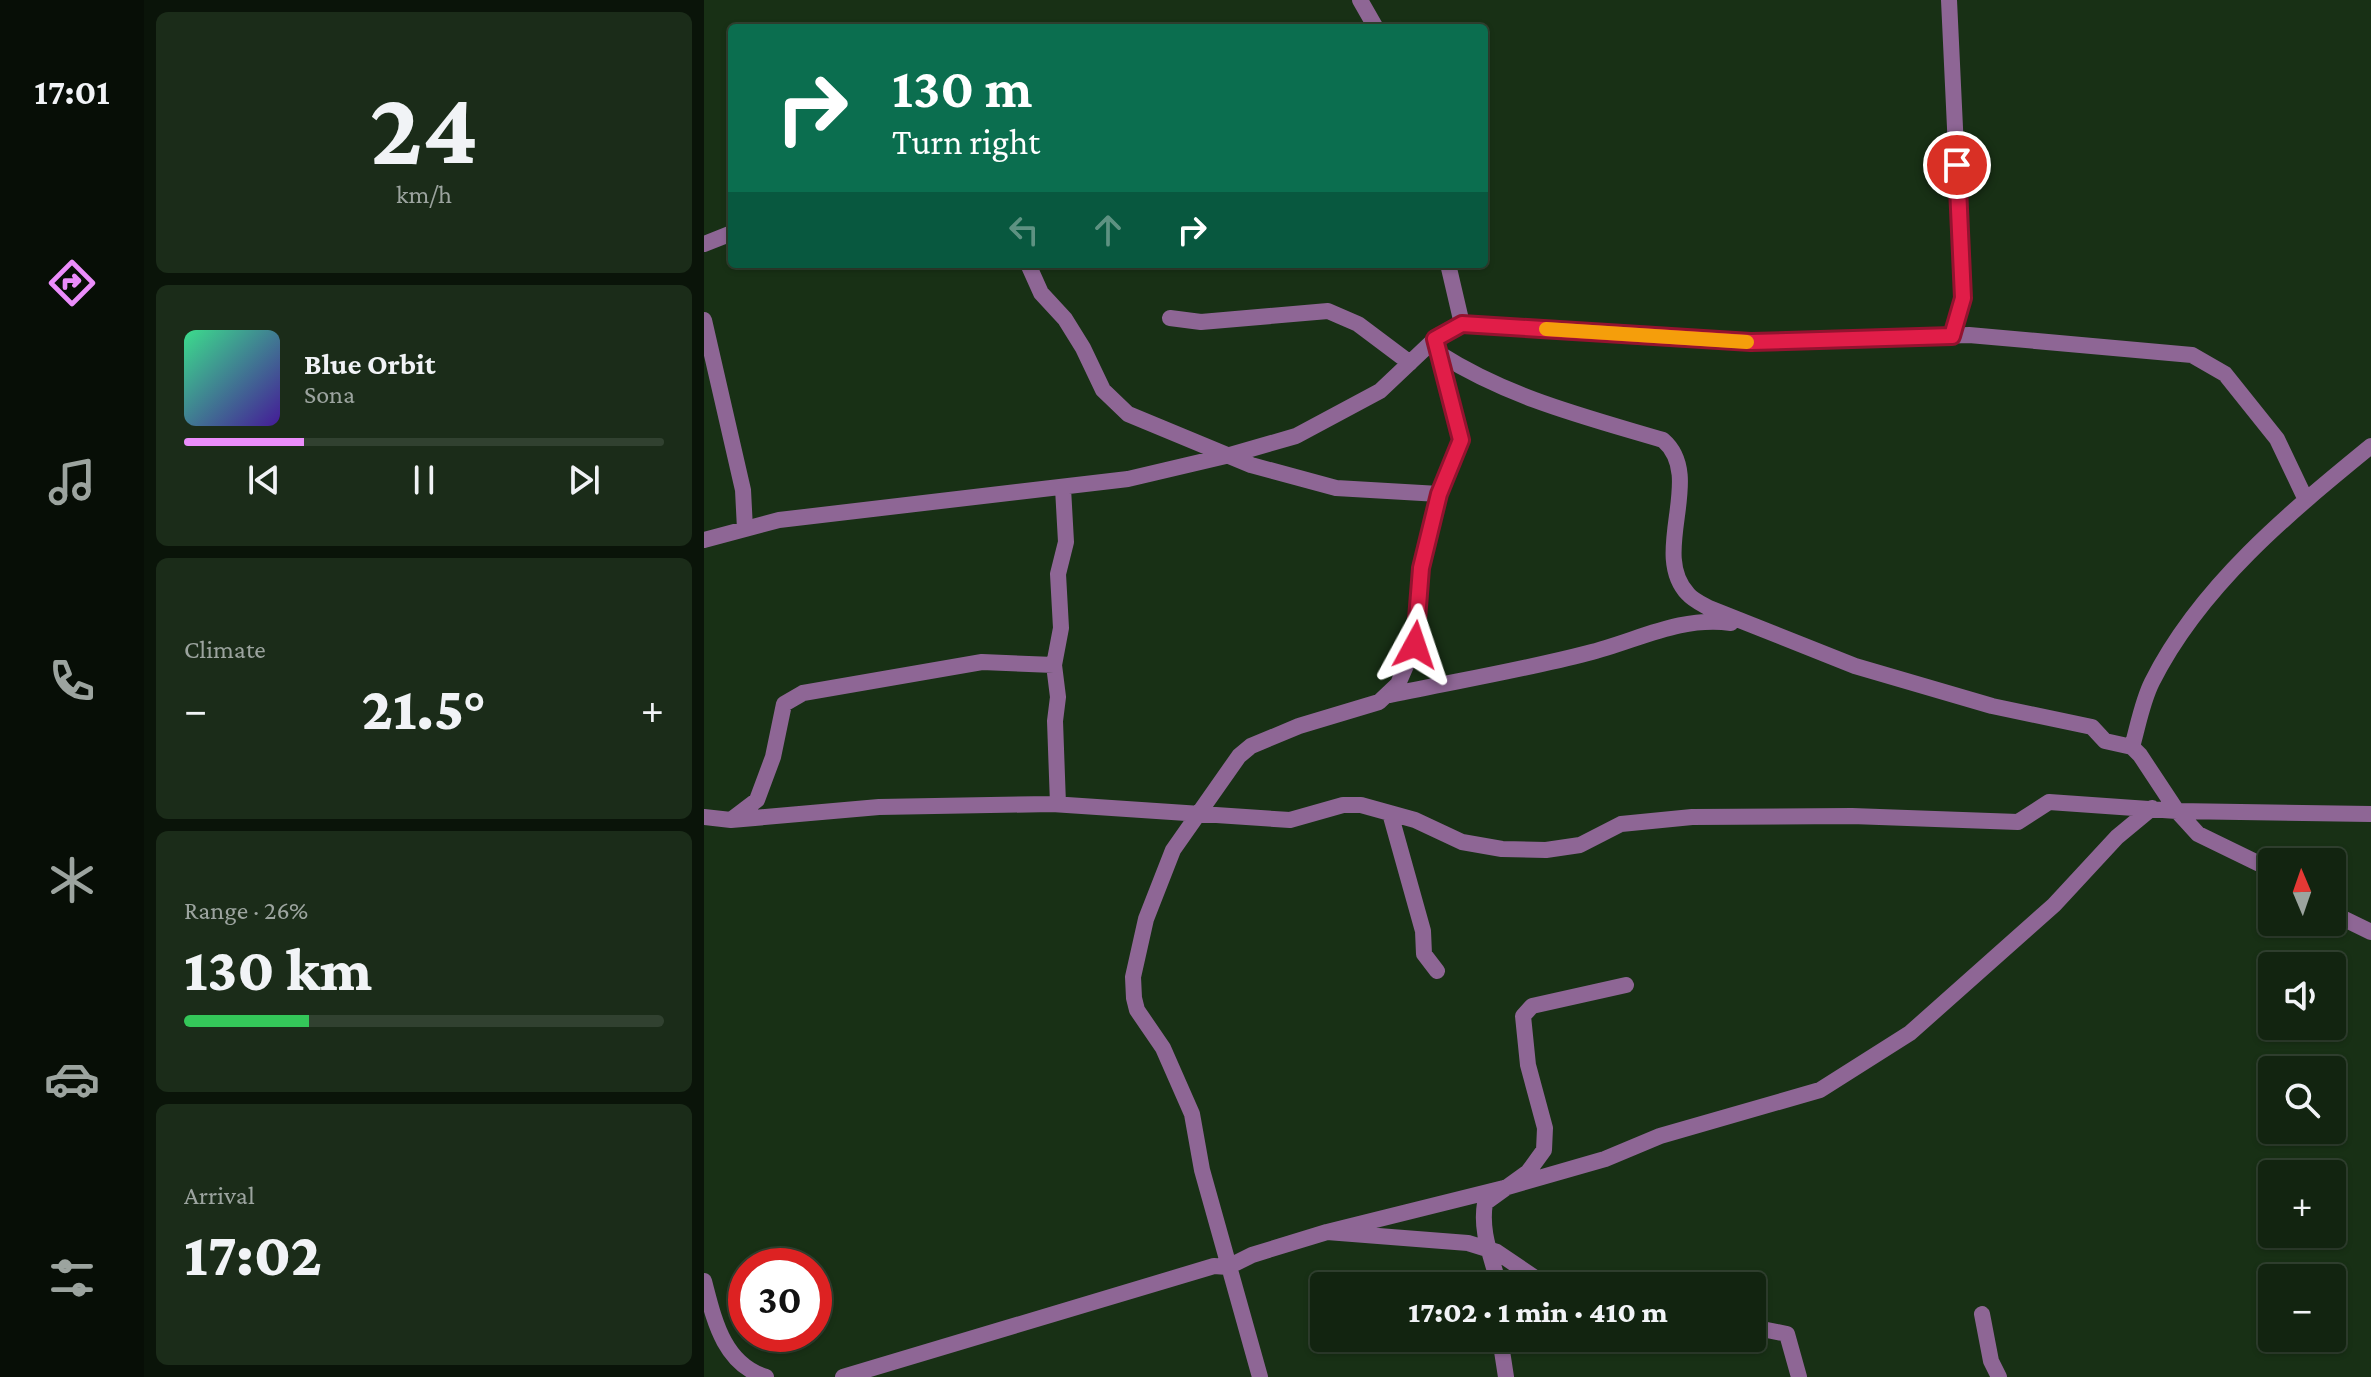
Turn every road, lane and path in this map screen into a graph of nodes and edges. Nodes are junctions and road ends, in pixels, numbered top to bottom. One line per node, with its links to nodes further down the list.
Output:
1 (1360, 0): 3 (street)
2 (1949, 0): 11 (street)
3 (1374, 24)
4 (728, 235): 5 (street)
5 (704, 244)
6 (1030, 268): 15 (street)
7 (1449, 268): 10 (street)
8 (1170, 318): 13 (street)
9 (704, 320): 19 (street)
10 (1462, 324): 11 (street); 12 (street)
11 (1952, 336): 18 (street)
12 (1438, 347): 13 (street); 17 (street); 21 (street)
13 (1410, 363): 15 (street)
14 (2371, 446): 18 (street)
15 (1230, 455): 16 (street); 17 (street)
16 (1063, 488): 19 (street); 22 (street)
17 (1439, 494): 23 (street)
18 (2306, 500): 24 (street)
19 (745, 529): 20 (street)
20 (704, 540)
21 (1749, 626): 23 (street); 24 (street)
22 (1054, 665): 25 (street); 32 (street)
23 (1390, 695): 29 (street)
24 (2132, 747): 27 (street)
25 (1058, 804): 29 (street); 32 (street)
26 (2152, 808): 27 (street); 28 (street); 38 (street)
27 (2177, 811): 30 (street); 33 (street)
28 (1390, 813): 29 (street); 36 (street)
29 (1197, 814): 41 (street)
30 (2371, 814)
31 (704, 817): 32 (street)
32 (731, 820)
33 (2258, 864)
34 (2346, 920): 35 (street)
35 (2371, 932)
36 (1437, 971)
37 (1626, 985): 38 (street)
38 (1504, 1188): 39 (street); 40 (street)
39 (1327, 1232): 40 (street); 41 (street)
40 (1486, 1249): 42 (street); 43 (street)
41 (1228, 1267): 49 (street); 50 (street)
42 (1494, 1272)
43 (1524, 1272)
44 (704, 1281): 48 (street)
45 (1982, 1314): 53 (street)
46 (1766, 1330): 52 (street)
47 (1502, 1352): 51 (street)
48 (766, 1377)
49 (843, 1377)
50 (1260, 1377)
51 (1506, 1377)
52 (1799, 1377)
53 (1999, 1377)

